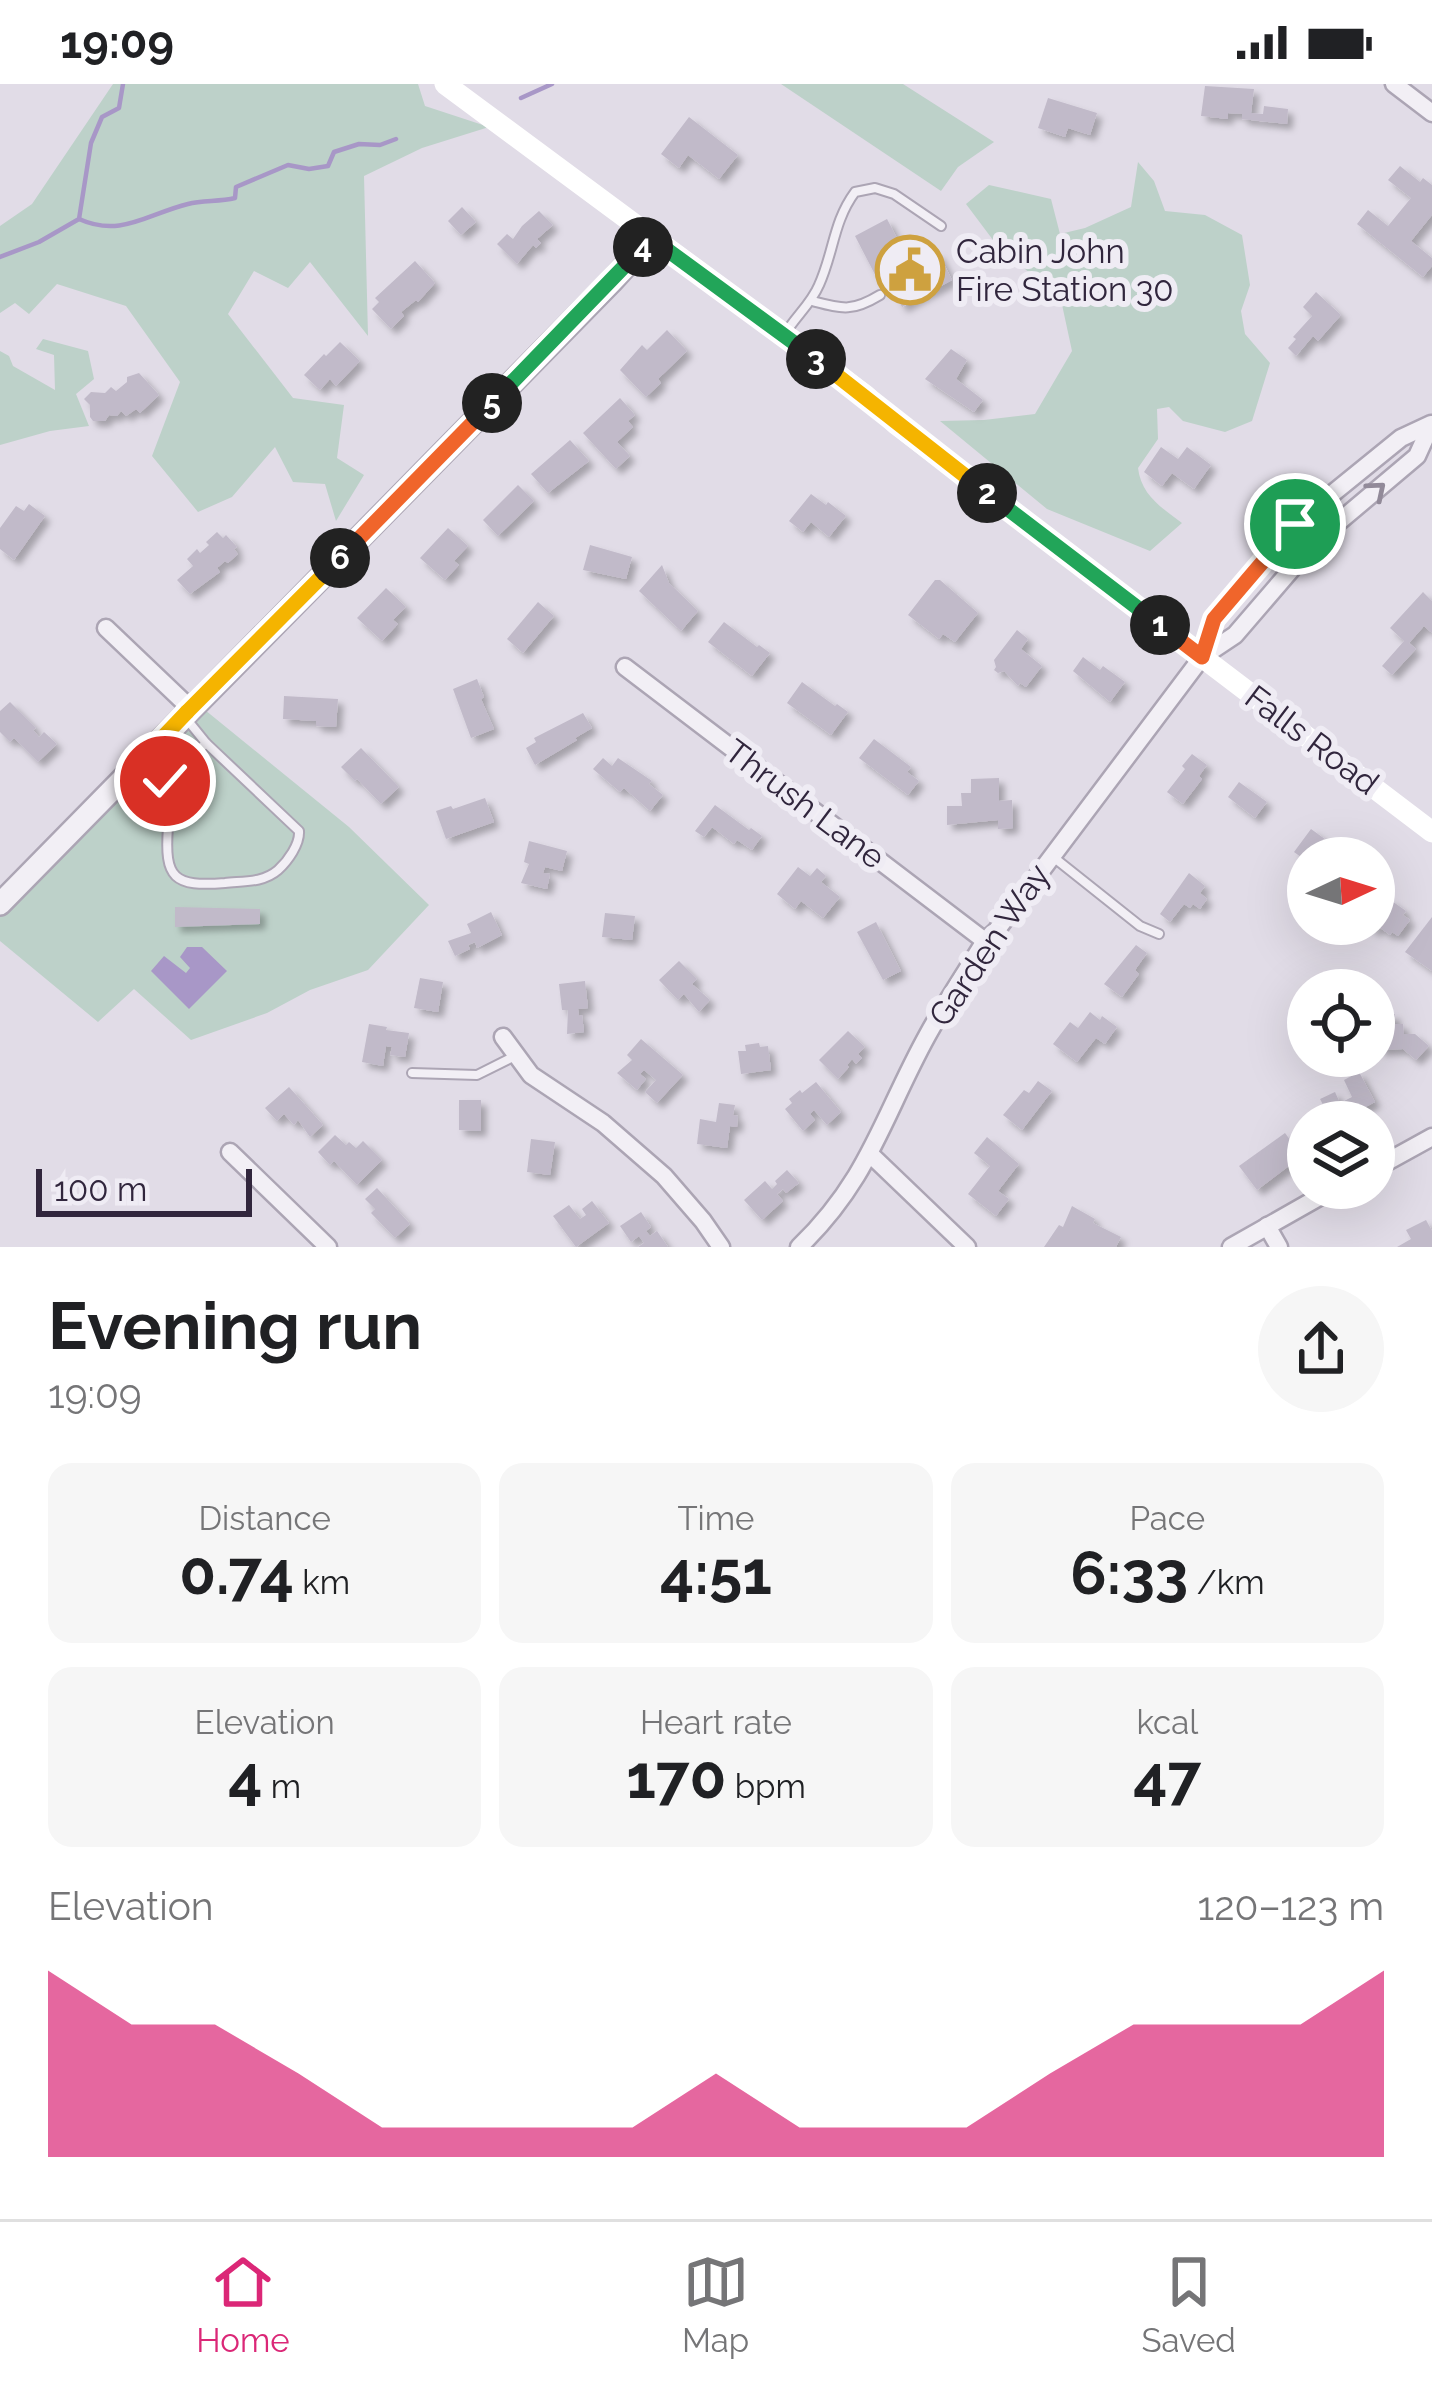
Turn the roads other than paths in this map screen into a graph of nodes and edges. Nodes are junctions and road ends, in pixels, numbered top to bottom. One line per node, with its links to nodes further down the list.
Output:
1 (445, 84): 5 (main road, Falls Road)
2 (1394, 84): 3 (street)
3 (1432, 113)
4 (941, 226): 7 (lane)
5 (651, 238): 8 (main road, Falls Road); 13 (street)
6 (880, 295): 7 (lane)
7 (812, 301): 8 (lane)
8 (784, 336): 11 (main road, Falls Road)
9 (1431, 424): 11 (street, one-way to 9); 11 (street)
10 (106, 628): 13 (street)
11 (1202, 657): 17 (main road, Falls Road); 18 (street, Garden Way)
12 (625, 667): 21 (street, Thrush Lane)
13 (188, 712): 14 (lane); 15 (street)
14 (206, 743): 16 (lane); 16 (lane)
15 (145, 756): 16 (lane); 19 (street)
16 (165, 781)
17 (1432, 832)
18 (1051, 855): 20 (lane); 21 (street, Garden Way)
19 (0, 904)
20 (1159, 934)
21 (985, 941): 27 (street, Garden Way)
22 (503, 1036): 23 (street)
23 (517, 1055): 24 (lane); 32 (street)
24 (412, 1073)
25 (1432, 1137): 28 (street)
26 (230, 1152): 31 (street)
27 (871, 1154): 33 (street, Garden Way); 34 (street)
28 (1395, 1157)
29 (1297, 1209): 30 (street)
30 (1267, 1226): 35 (street); 36 (street)
31 (328, 1247)
32 (722, 1247)
33 (799, 1247)
34 (968, 1247)
35 (1231, 1247)
36 (1279, 1247)

